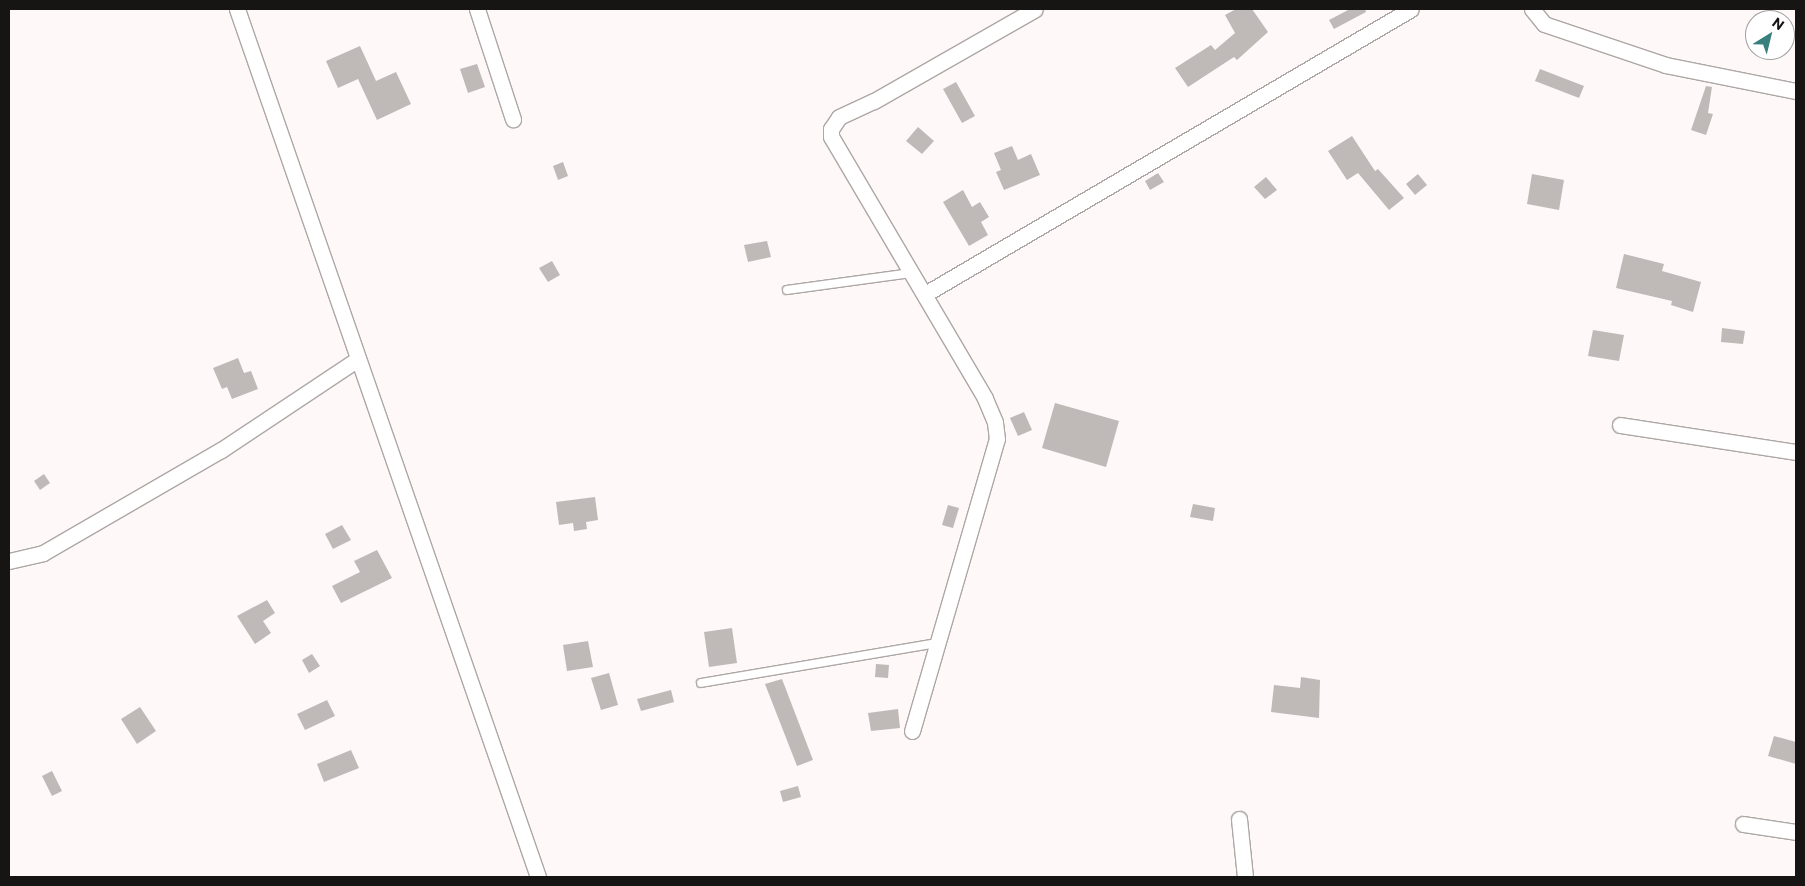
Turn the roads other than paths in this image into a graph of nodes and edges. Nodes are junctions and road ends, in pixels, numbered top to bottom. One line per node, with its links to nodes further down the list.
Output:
1 (237, 9): 11 (street)
2 (477, 9): 7 (street)
3 (1035, 9): 8 (street)
4 (1411, 9): 10 (street)
5 (1532, 9): 6 (street)
6 (1796, 91)
7 (513, 119)
8 (911, 273): 9 (lane); 10 (street)
9 (787, 290)
10 (925, 294): 15 (street)
11 (358, 359): 14 (street); 21 (street)
12 (1620, 425): 13 (street)
13 (1796, 452)
14 (9, 561)
15 (938, 643): 16 (lane); 17 (street)
16 (701, 683)
17 (912, 732)
18 (1239, 820): 22 (street)
19 (1743, 824): 20 (street)
20 (1796, 832)
21 (538, 877)
22 (1244, 877)

